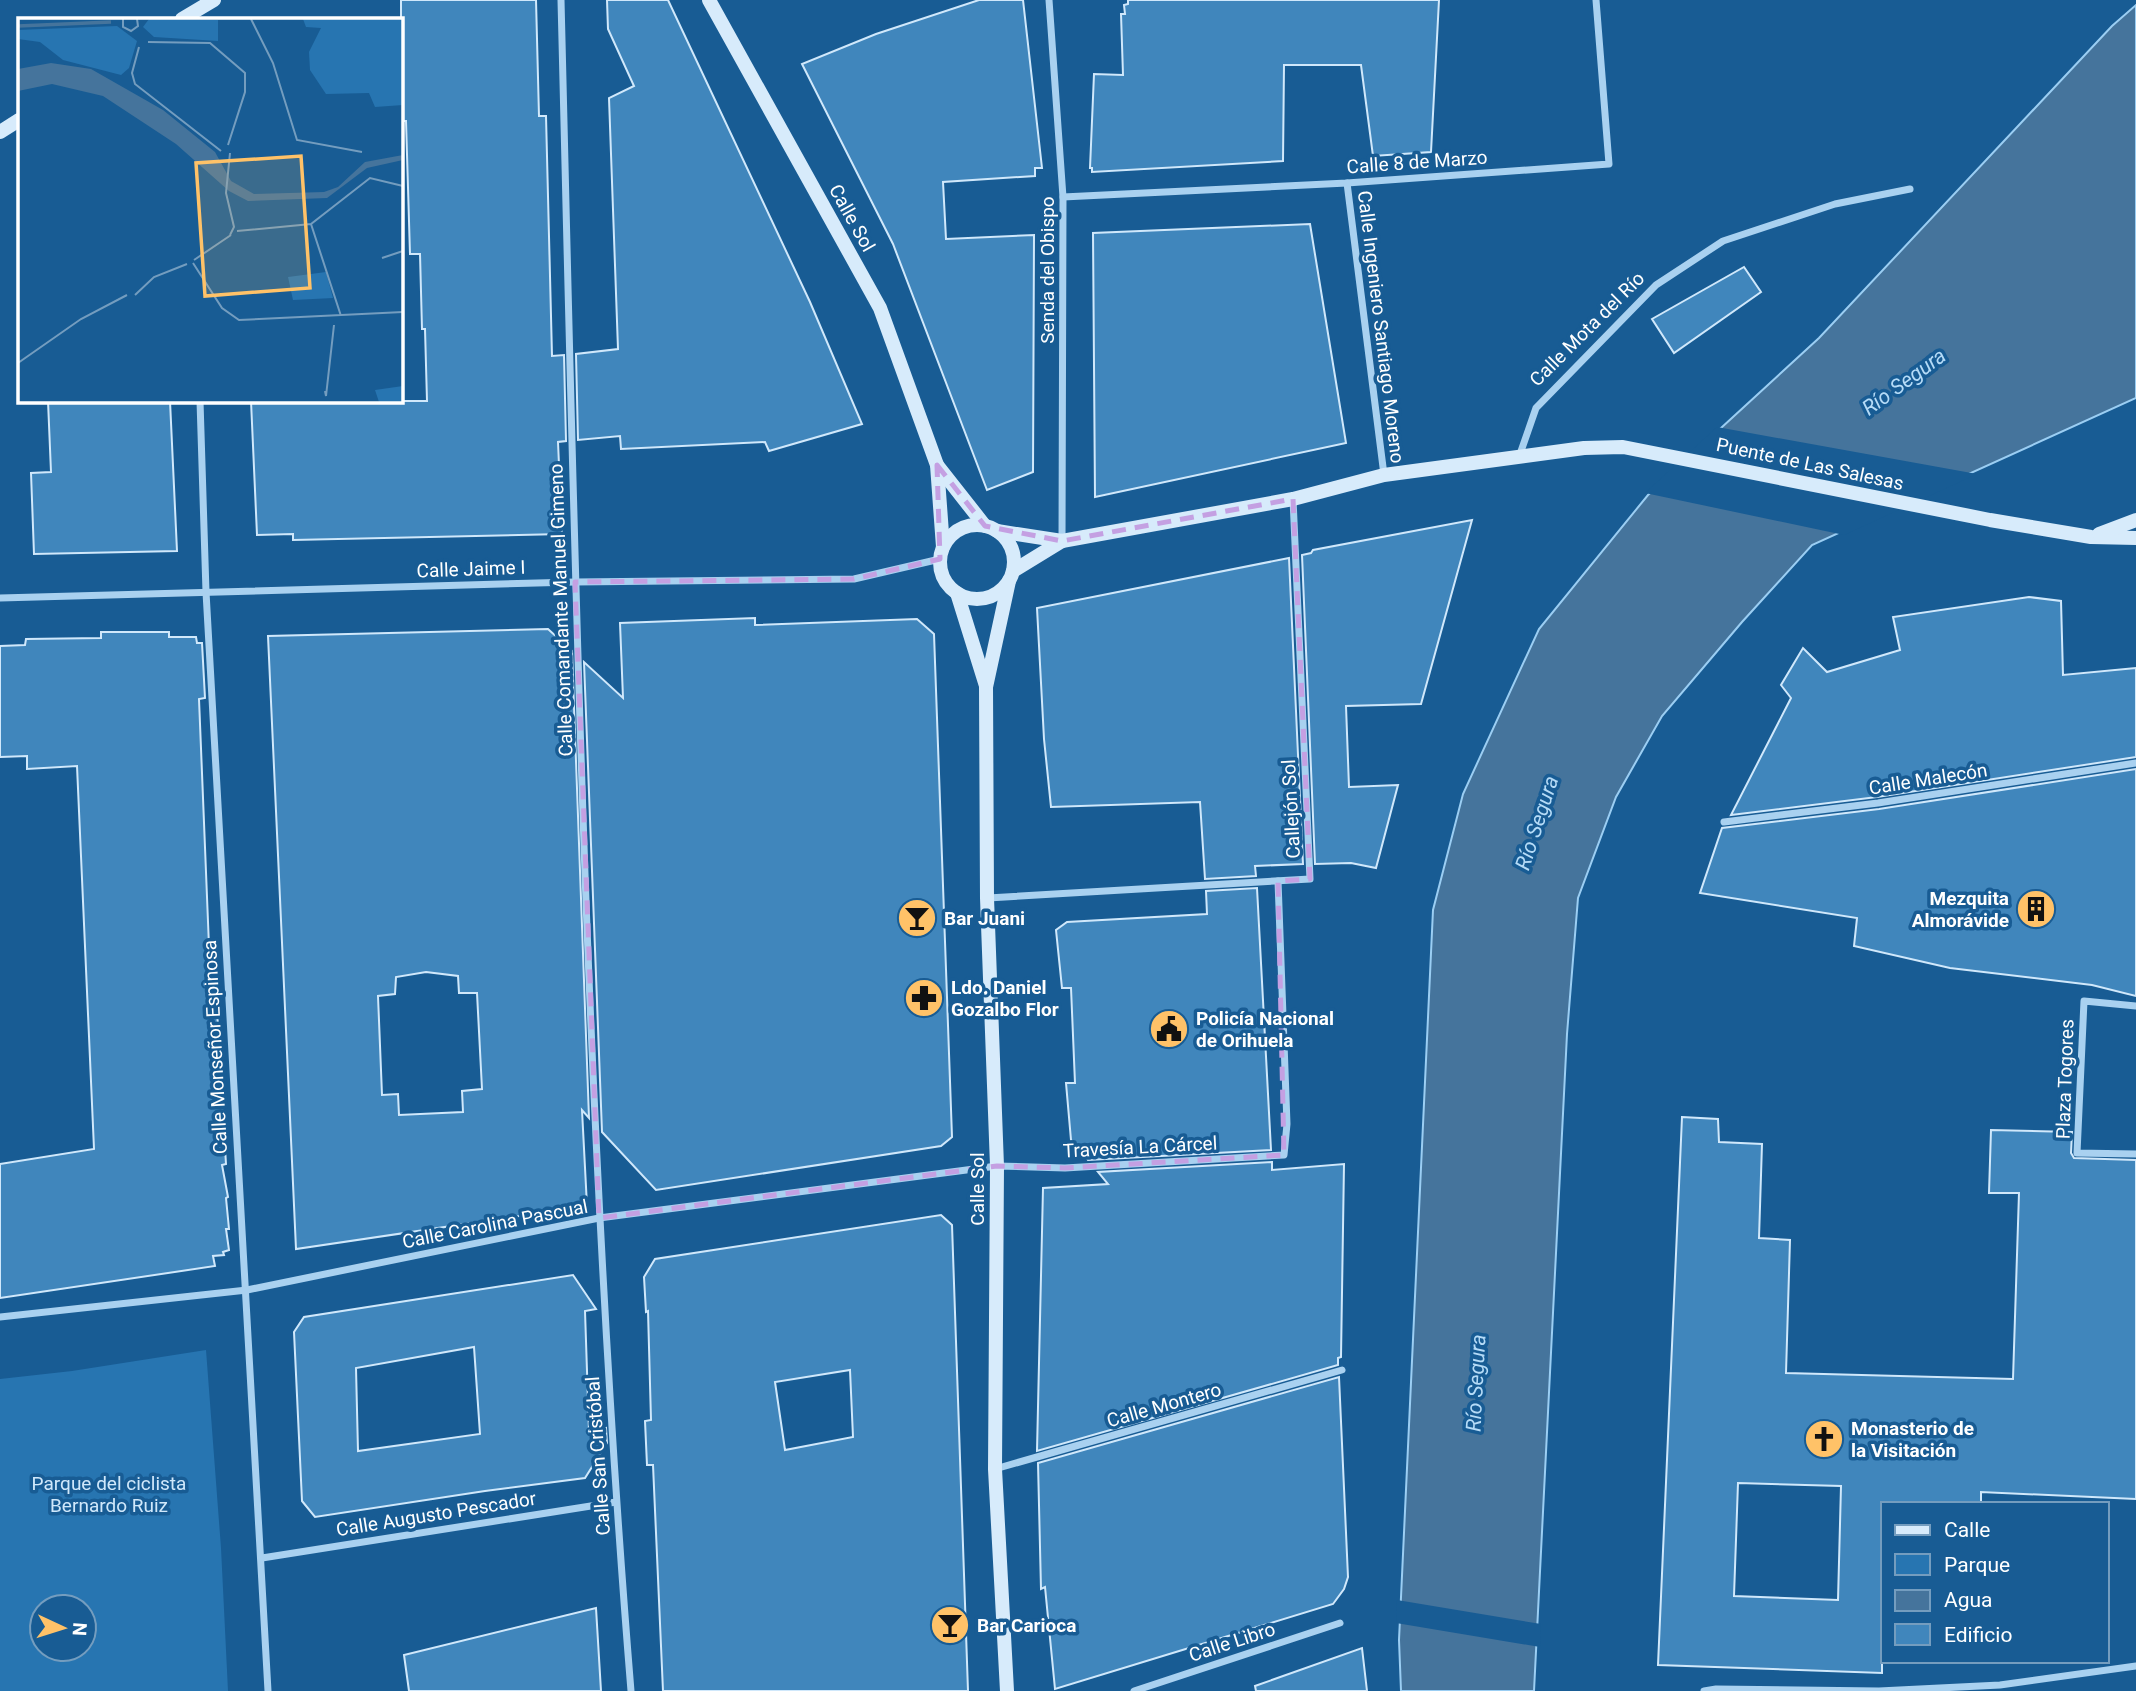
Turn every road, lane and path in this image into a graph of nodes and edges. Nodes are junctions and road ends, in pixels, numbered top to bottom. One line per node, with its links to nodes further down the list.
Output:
1 (214, 0): 6 (street)
2 (561, 0): 24 (street, Calle Comandante Manuel Gimeno)
3 (709, 0): 14 (street, Calle Sol)
4 (1049, 0): 11 (street, Senda del Obispo)
5 (1596, 0): 9 (street, Calle 8 de Marzo)
6 (186, 18)
7 (18, 121): 8 (street)
8 (0, 131)
9 (1347, 183): 11 (street, Calle 8 de Marzo); 15 (street, Calle Ingeniero Santiago Moreno)
10 (1910, 189): 13 (street, Calle Mota del Río)
11 (1063, 197): 21 (street, Senda del Obispo)
12 (200, 402): 25 (street, Calle Monseñor Espinosa)
13 (1519, 457): 15 (street); 19 (street, Puente de Las Salesas)
14 (937, 466): 18 (street, Calle Sol); 22 (street, Calle Sol)
15 (1384, 475): 16 (street)
16 (1293, 499): 21 (street); 31 (street, Callejón Sol)
17 (2136, 520): 19 (street)
18 (991, 528): 21 (street); 22 (street); 23 (street)
19 (2091, 537): 20 (street)
20 (2136, 538)
21 (1062, 541): 23 (street)
22 (942, 553): 24 (street, Calle Jaime I); 26 (street)
23 (1011, 576): 26 (street); 28 (street, Calle Sol)
24 (575, 582): 25 (street, Calle Jaime I); 36 (street, Calle Comandante Manuel Gimeno)
25 (206, 592): 27 (street, Calle Jaime I); 37 (street, Calle Monseñor Espinosa)
26 (957, 593): 28 (street, Calle Sol)
27 (0, 598)
28 (986, 687): 32 (street, Calle Sol)
29 (2136, 763): 30 (street, Calle Malecón)
30 (1724, 822)
31 (1278, 881): 32 (street, Callejón Sol); 35 (street, Travesía La Cárcel)
32 (987, 898): 35 (street, Calle Sol)
33 (2136, 1006): 34 (street, Plaza Togores)
34 (2136, 1154)
35 (997, 1166): 36 (street, Calle Carolina Pascual); 40 (street, Calle Sol)
36 (600, 1219): 37 (street, Calle Carolina Pascual); 41 (street, Calle San Cristóbal)
37 (247, 1290): 38 (street, Calle Carolina Pascual); 42 (street, Calle Monseñor Espinosa)
38 (0, 1317)
39 (1342, 1370): 40 (street, Calle Montero)
40 (995, 1469): 47 (street, Calle Sol)
41 (616, 1502): 42 (street, Calle Augusto Pescador); 46 (street, Calle San Cristóbal)
42 (262, 1558): 45 (street, Calle Monseñor Espinosa)
43 (1340, 1623): 48 (street, Calle Libro)
44 (2136, 1666): 50 (street)
45 (268, 1691)
46 (631, 1691)
47 (1007, 1691)
48 (1134, 1691)
49 (1704, 1691): 50 (street)
50 (1879, 1691)

